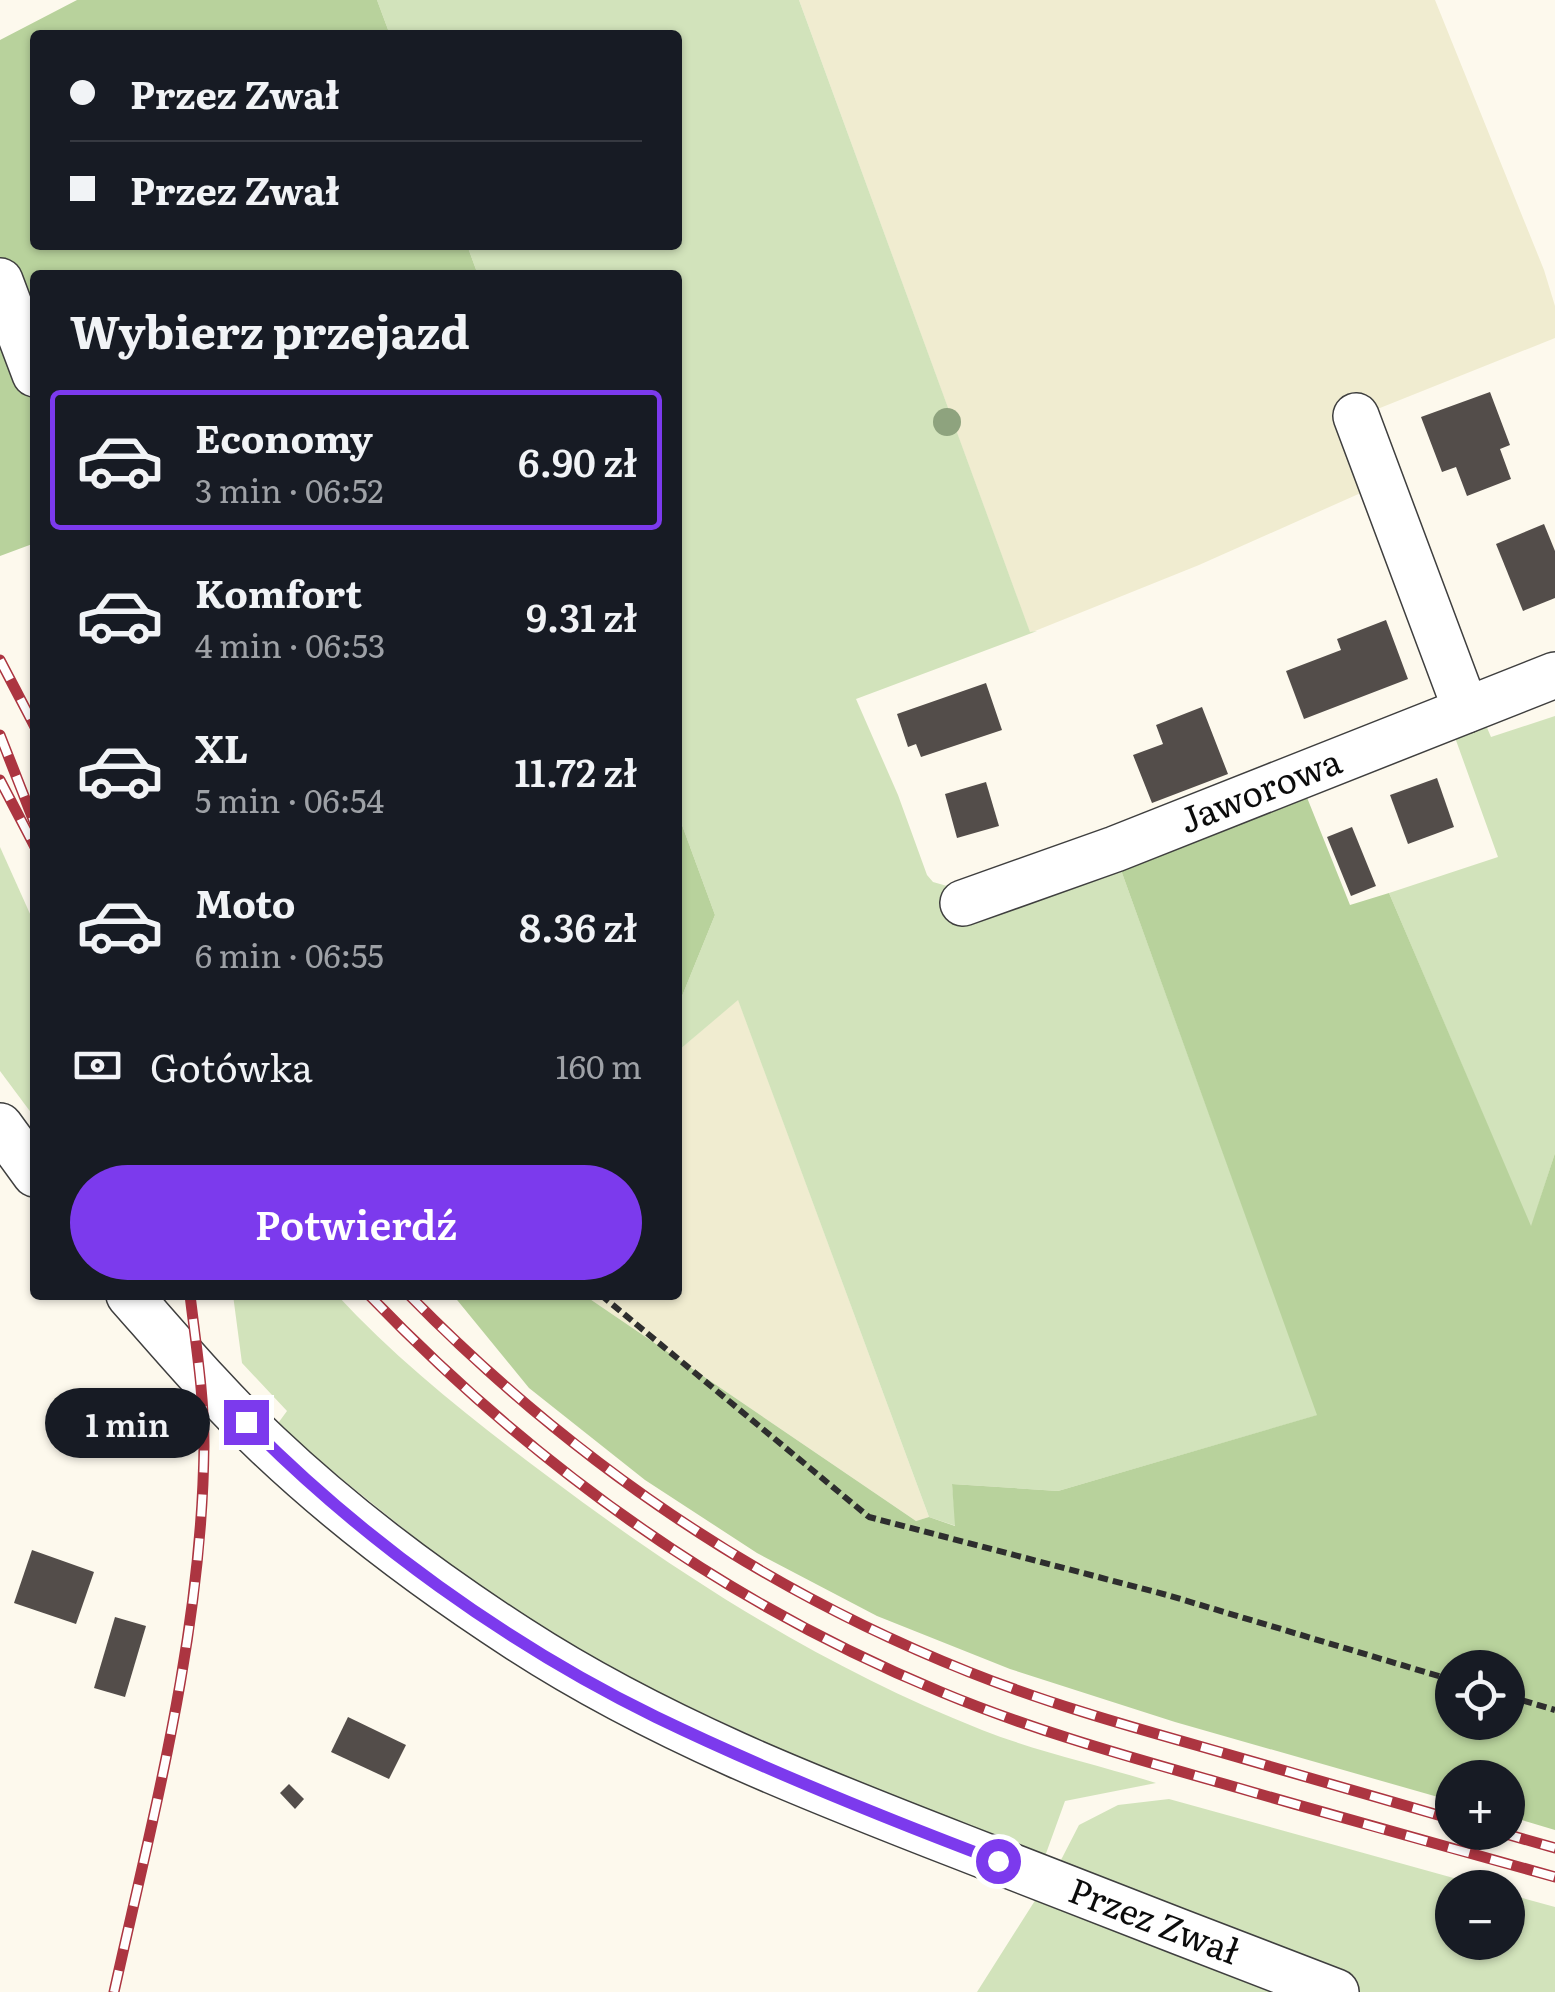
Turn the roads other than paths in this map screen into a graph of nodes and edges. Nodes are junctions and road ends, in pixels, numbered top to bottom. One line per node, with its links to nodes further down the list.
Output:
1 (0, 281): 2 (street)
2 (30, 361)
3 (1356, 416): 5 (street)
4 (1555, 675): 5 (street, Jaworowa)
5 (1466, 710): 6 (street, Jaworowa)
6 (962, 903)
7 (0, 1126): 8 (street)
8 (30, 1167)
9 (133, 1300): 10 (street, Przez Zwał)
10 (1336, 1992)

